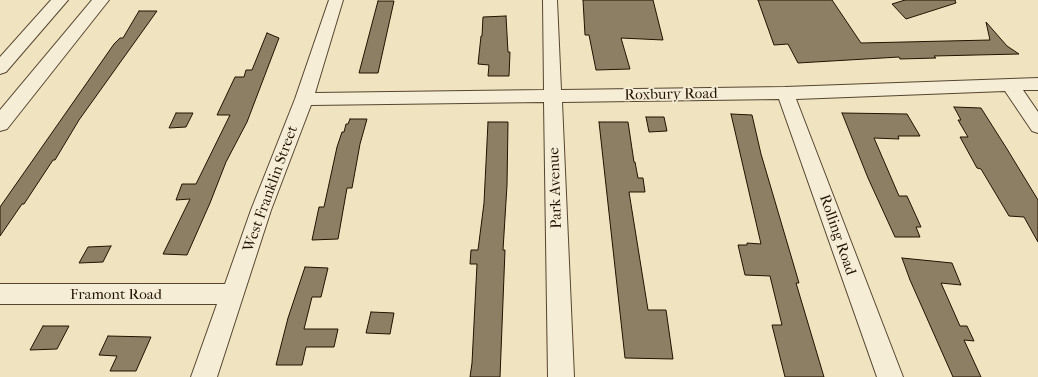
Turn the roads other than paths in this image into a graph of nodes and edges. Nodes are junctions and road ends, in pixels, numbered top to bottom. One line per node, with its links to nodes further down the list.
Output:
1 (60, 0): 5 (street)
2 (101, 0): 11 (street)
3 (336, 0): 10 (street, West Franklin Street)
4 (550, 0): 9 (street, Park Avenue)
5 (0, 68)
6 (1038, 84): 7 (street, Roxbury Road)
7 (1010, 85): 8 (street, Roxbury Road); 12 (street)
8 (785, 93): 9 (street, Roxbury Road); 17 (street, Rolling Road)
9 (554, 96): 10 (street, Roxbury Road); 16 (street, Park Avenue)
10 (304, 99): 14 (street, West Franklin Street)
11 (0, 124)
12 (1038, 126)
13 (0, 294): 14 (street, Framont Road)
14 (233, 294): 15 (street, West Franklin Street)
15 (204, 377)
16 (561, 377)
17 (890, 377)

